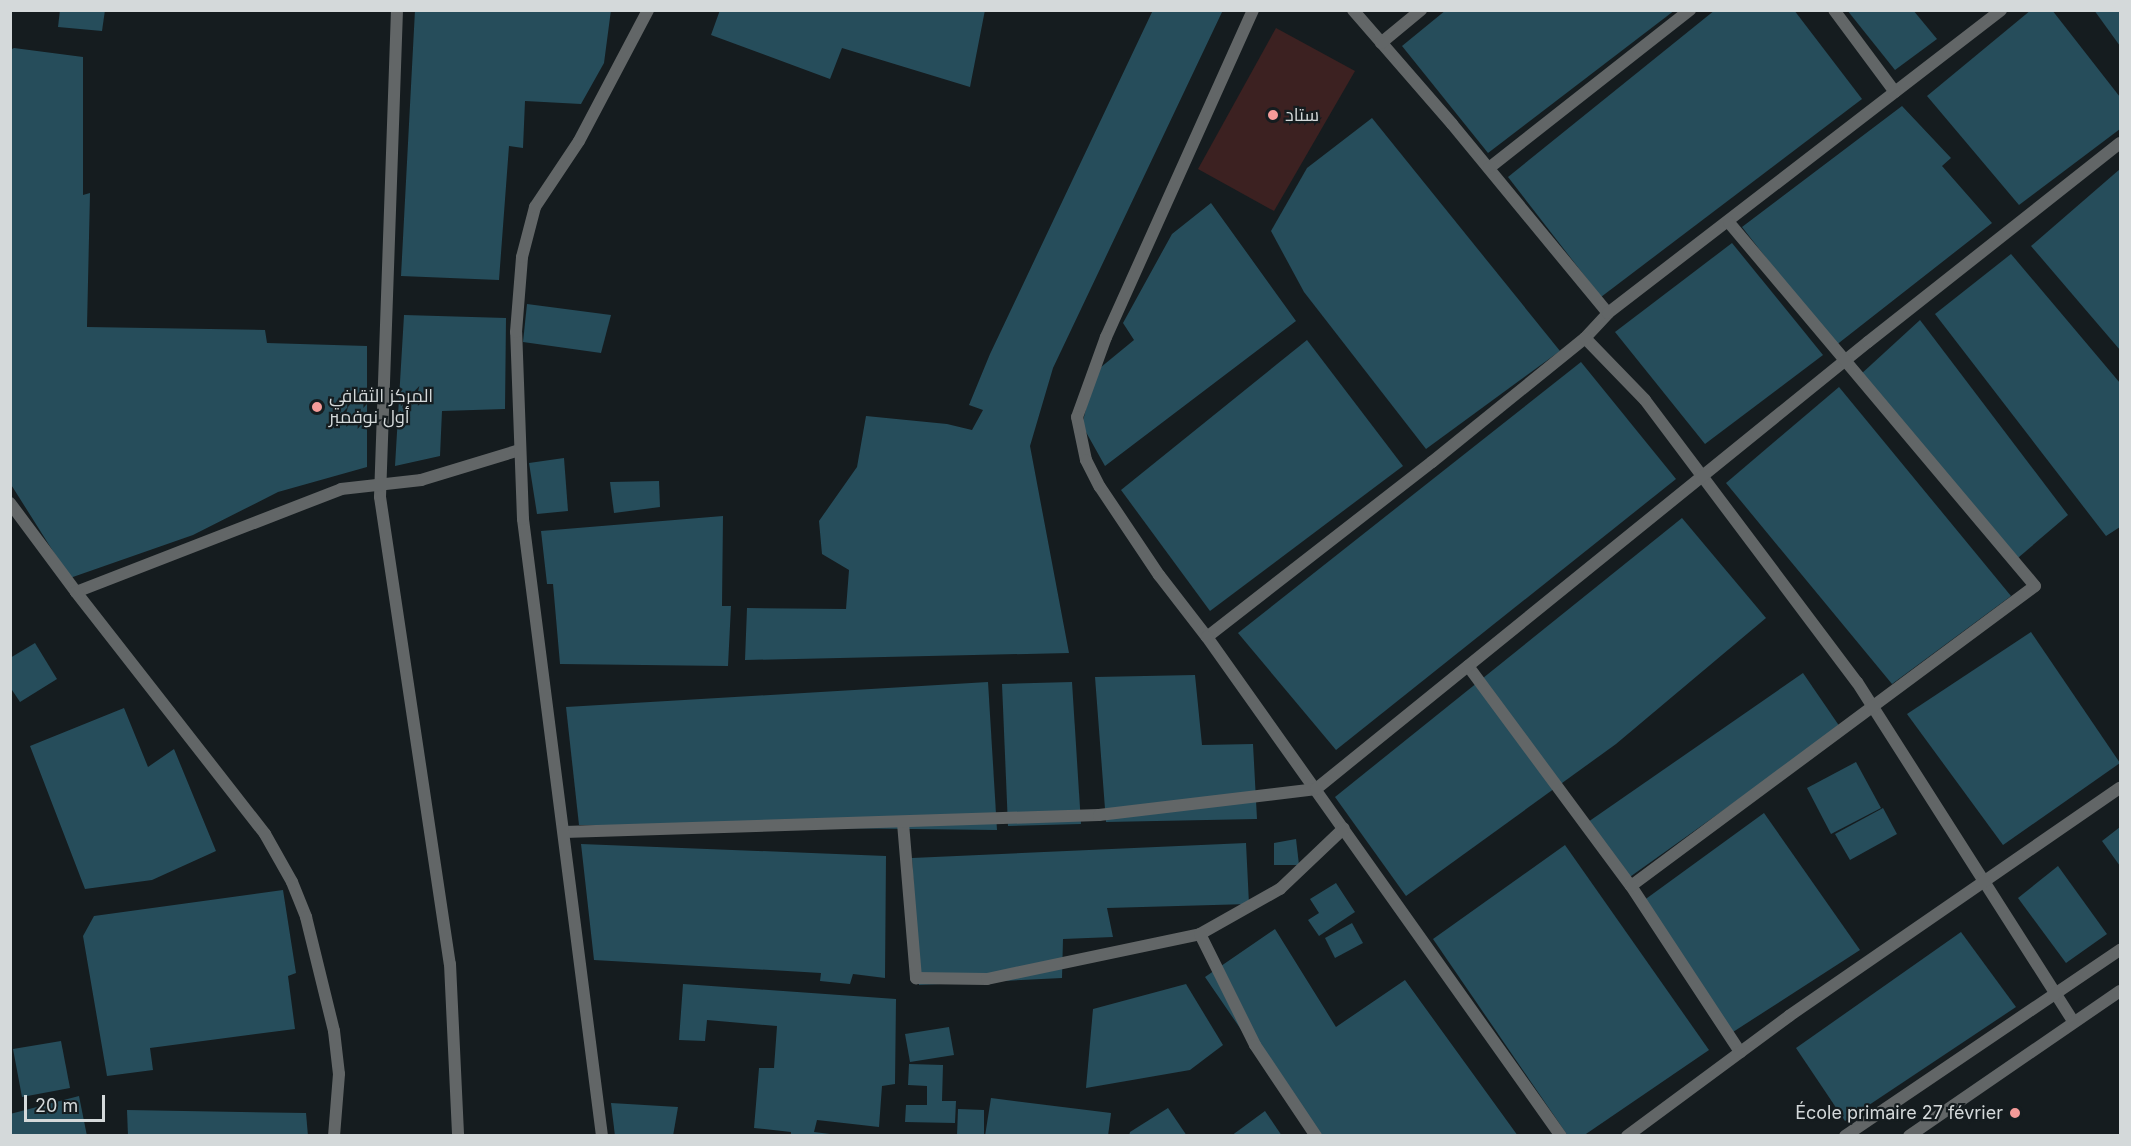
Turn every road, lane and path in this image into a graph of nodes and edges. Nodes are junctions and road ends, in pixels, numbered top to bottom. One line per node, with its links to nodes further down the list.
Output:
1 (397, 10): 19 (street)
2 (648, 10): 17 (street)
3 (1253, 10): 22 (street)
4 (1353, 10): 9 (street)
5 (1421, 10): 9 (street)
6 (1690, 10): 12 (street)
7 (1834, 10): 10 (street)
8 (2001, 10): 10 (street)
9 (1381, 43): 12 (street)
10 (1895, 92): 13 (street)
11 (2121, 143): 16 (street)
12 (1489, 168): 14 (street)
13 (1729, 223): 14 (street); 16 (street)
14 (1608, 314): 15 (street)
15 (1585, 338): 18 (street); 22 (street)
16 (1846, 361): 18 (street); 24 (street)
17 (519, 450): 19 (street); 29 (street)
18 (1703, 476): 23 (street); 24 (street)
19 (383, 481): 21 (street); 39 (street)
20 (10, 503): 21 (street)
21 (76, 592): 38 (street)
22 (1207, 637): 26 (street)
23 (1468, 666): 26 (street); 31 (street)
24 (1873, 708): 30 (street); 31 (street)
25 (2121, 788): 30 (street)
26 (1316, 789): 27 (street); 28 (street)
27 (903, 823): 29 (street); 32 (street)
28 (1344, 828): 32 (street); 42 (street)
29 (564, 832): 40 (street)
30 (1985, 882): 35 (street); 37 (street)
31 (1631, 886): 37 (street)
32 (1200, 934): 41 (street)
33 (2121, 950): 35 (street)
34 (2121, 991): 36 (street)
35 (2055, 993): 36 (street); 44 (street)
36 (2074, 1022): 45 (street)
37 (1740, 1052): 43 (street)
38 (334, 1136)
39 (459, 1136)
40 (602, 1136)
41 (1316, 1136)
42 (1561, 1136)
43 (1627, 1136)
44 (1845, 1136)
45 (1909, 1136)

